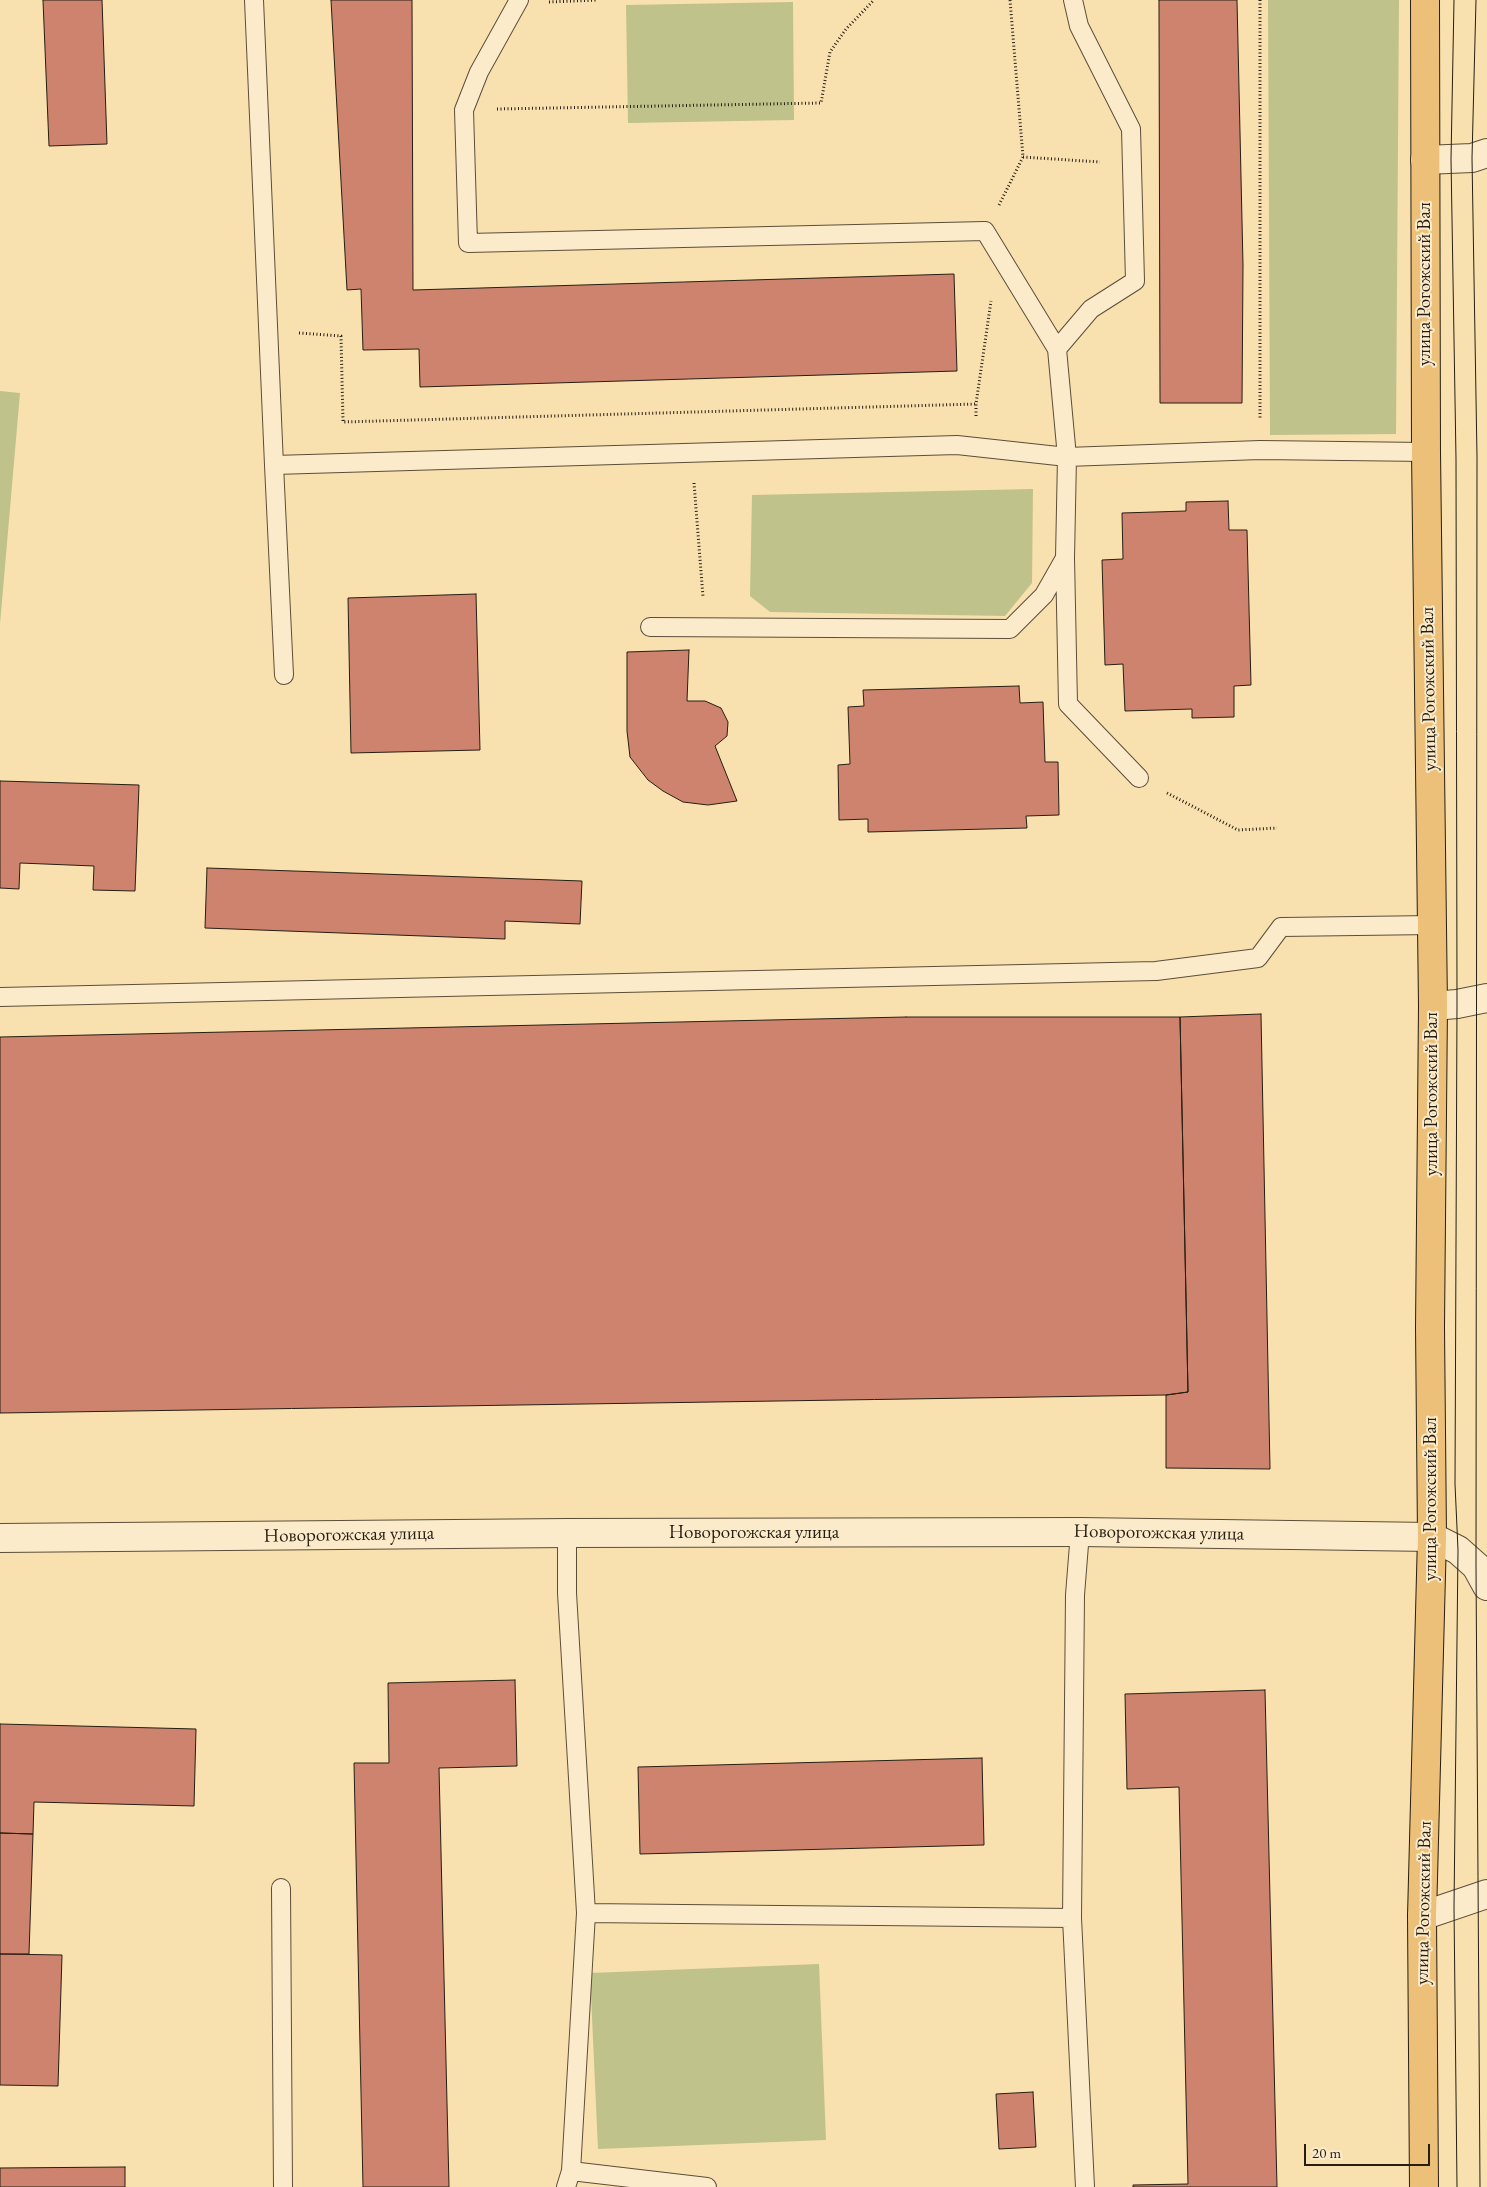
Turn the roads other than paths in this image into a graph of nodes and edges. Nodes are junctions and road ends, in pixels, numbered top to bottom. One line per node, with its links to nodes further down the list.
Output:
1 (254, 0): 10 (lane)
2 (1073, 0): 7 (lane)
3 (1425, 0): 6 (main road, улица Рогожский Вал)
4 (519, 2): 7 (lane)
5 (1487, 153): 6 (street)
6 (1425, 160): 8 (main road, улица Рогожский Вал)
7 (1057, 349): 9 (lane)
8 (1426, 452): 9 (lane); 15 (main road, улица Рогожский Вал)
9 (1067, 457): 10 (lane); 11 (lane)
10 (274, 465): 13 (lane)
11 (1066, 558): 12 (lane); 14 (lane)
12 (650, 627)
13 (284, 675)
14 (1139, 778)
15 (1433, 925): 16 (lane); 18 (main road, улица Рогожский Вал)
16 (0, 997)
17 (1487, 998): 18 (street)
18 (1433, 1006): 21 (main road, улица Рогожский Вал)
19 (1080, 1532): 20 (street, Новорогожская улица); 21 (street, Новорогожская улица); 28 (lane)
20 (567, 1533): 22 (street, Новорогожская улица); 26 (lane)
21 (1432, 1537): 23 (street, Новорогожская улица); 27 (main road, улица Рогожский Вал)
22 (0, 1538)
23 (1487, 1586)
24 (281, 1888): 30 (lane)
25 (1487, 1894): 27 (street)
26 (586, 1912): 28 (lane); 29 (lane)
27 (1422, 1916): 33 (main road, улица Рогожский Вал)
28 (1072, 1918): 32 (lane)
29 (568, 2179): 31 (lane)
30 (283, 2187)
31 (707, 2187)
32 (1085, 2187)
33 (1424, 2187)

